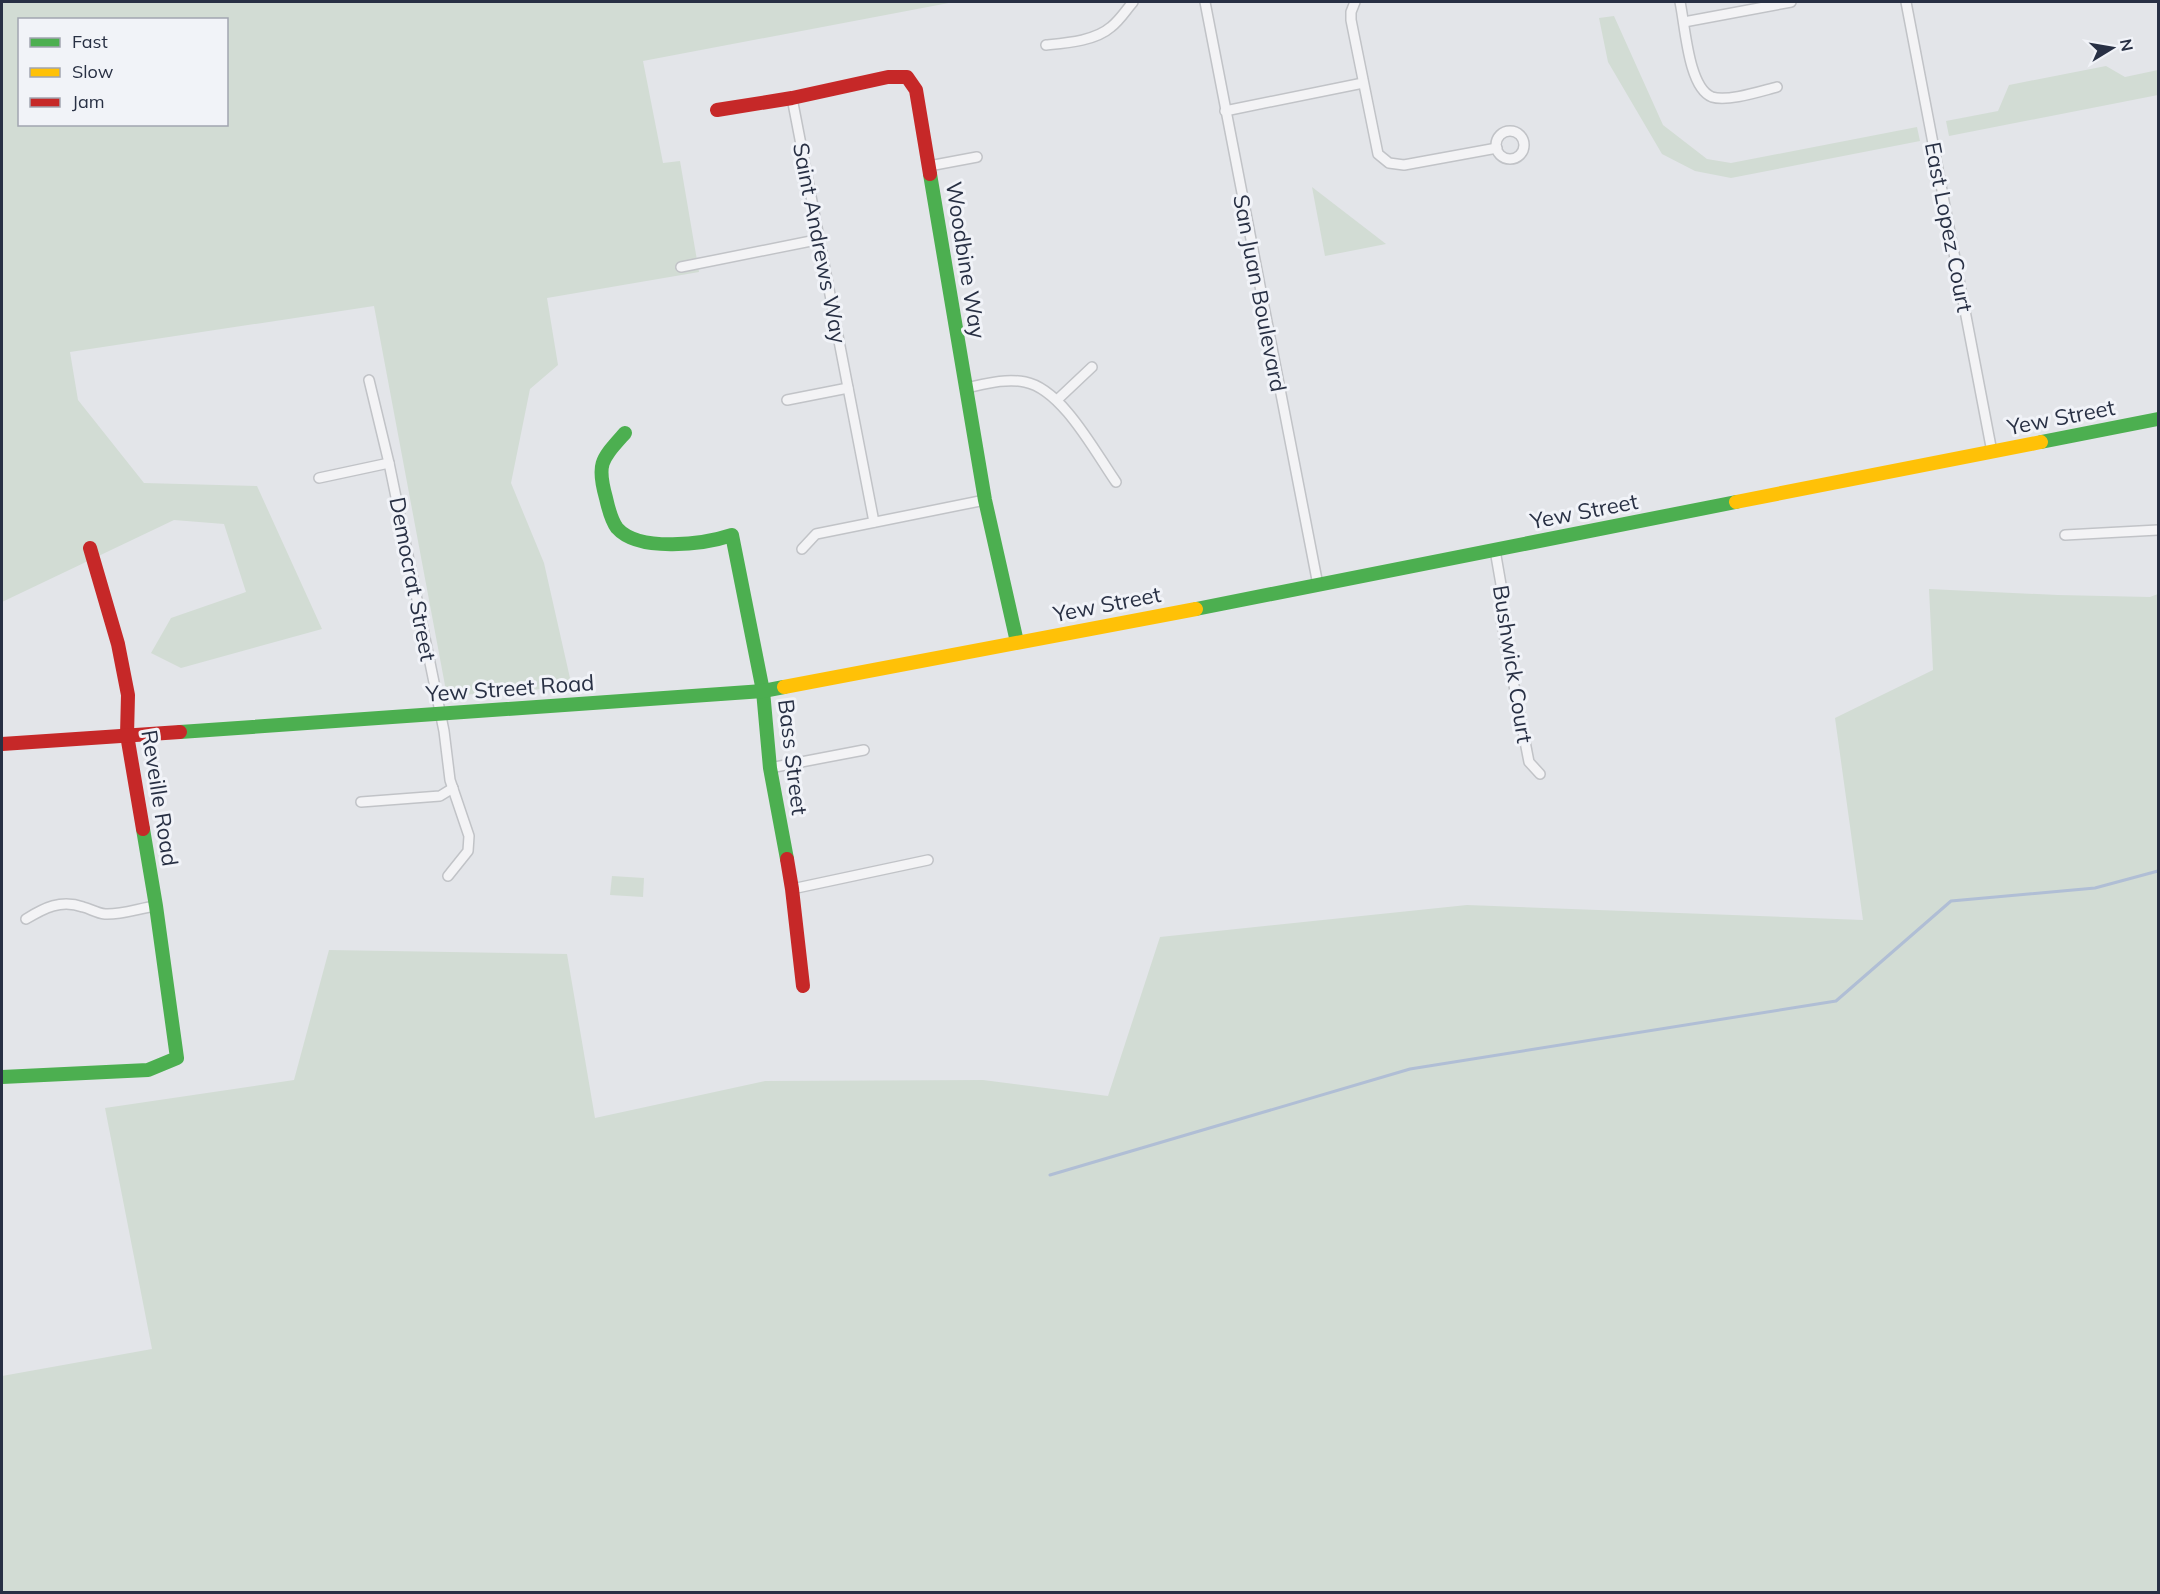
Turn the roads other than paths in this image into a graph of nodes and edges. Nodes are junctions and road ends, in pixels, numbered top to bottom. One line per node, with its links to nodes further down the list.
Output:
1 (1133, 2): 8 (street)
2 (1205, 2): 13 (street, San Juan Boulevard)
3 (1355, 2): 9 (street)
4 (1680, 2): 7 (street)
5 (1791, 2): 7 (street)
6 (1906, 2): 27 (street, East Lopez Court)
7 (1684, 22): 10 (street)
8 (1046, 45)
9 (1363, 83): 13 (street); 14 (street)
10 (1777, 87)
11 (792, 98): 12 (street, Woodbine Way); 16 (street, Woodbine Way); 17 (street, Saint Andrews Way)
12 (717, 110)
13 (1225, 111): 38 (street, San Juan Boulevard)
14 (1497, 148)
15 (977, 157): 16 (street)
16 (928, 166): 22 (street, Woodbine Way)
17 (820, 238): 18 (street); 21 (street, Saint Andrews Way)
18 (681, 267)
19 (1092, 367): 24 (street)
20 (369, 380): 28 (street, Democrat Street)
21 (848, 388): 23 (street); 32 (street, Saint Andrews Way)
22 (966, 388): 24 (street); 31 (street, Woodbine Way)
23 (787, 400)
24 (1057, 400): 30 (street)
25 (2158, 419): 27 (street, Yew Street)
26 (625, 432): 40 (street, Bass Street)
27 (1992, 452): 37 (street, Yew Street)
28 (389, 463): 29 (street); 41 (street, Democrat Street)
29 (319, 478)
30 (1116, 482)
31 (985, 500): 32 (street); 39 (street, Woodbine Way)
32 (874, 522): 36 (street)
33 (2158, 530): 34 (street)
34 (2065, 535)
35 (90, 548): 42 (street, Reveille Road)
36 (802, 549)
37 (1494, 550): 38 (street, Yew Street); 46 (street, Bushwick Court)
38 (1318, 585): 39 (street, Yew Street)
39 (1017, 642): 40 (street, Yew Street Road)
40 (763, 691): 41 (street, Yew Street Road); 45 (street, Bass Street)
41 (440, 715): 42 (street, Yew Street Road); 47 (street, Democrat Street)
42 (128, 735): 43 (street, Yew Street Road); 52 (street, Reveille Road)
43 (2, 744)
44 (864, 750): 45 (street)
45 (770, 768): 51 (street, Bass Street)
46 (1540, 774)
47 (453, 788): 48 (street); 50 (street, Democrat Street)
48 (361, 802)
49 (928, 860): 51 (street)
50 (448, 876)
51 (792, 889): 54 (street, Bass Street)
52 (156, 906): 53 (street); 55 (street, Reveille Road)
53 (26, 919)
54 (803, 986)
55 (2, 1077)

